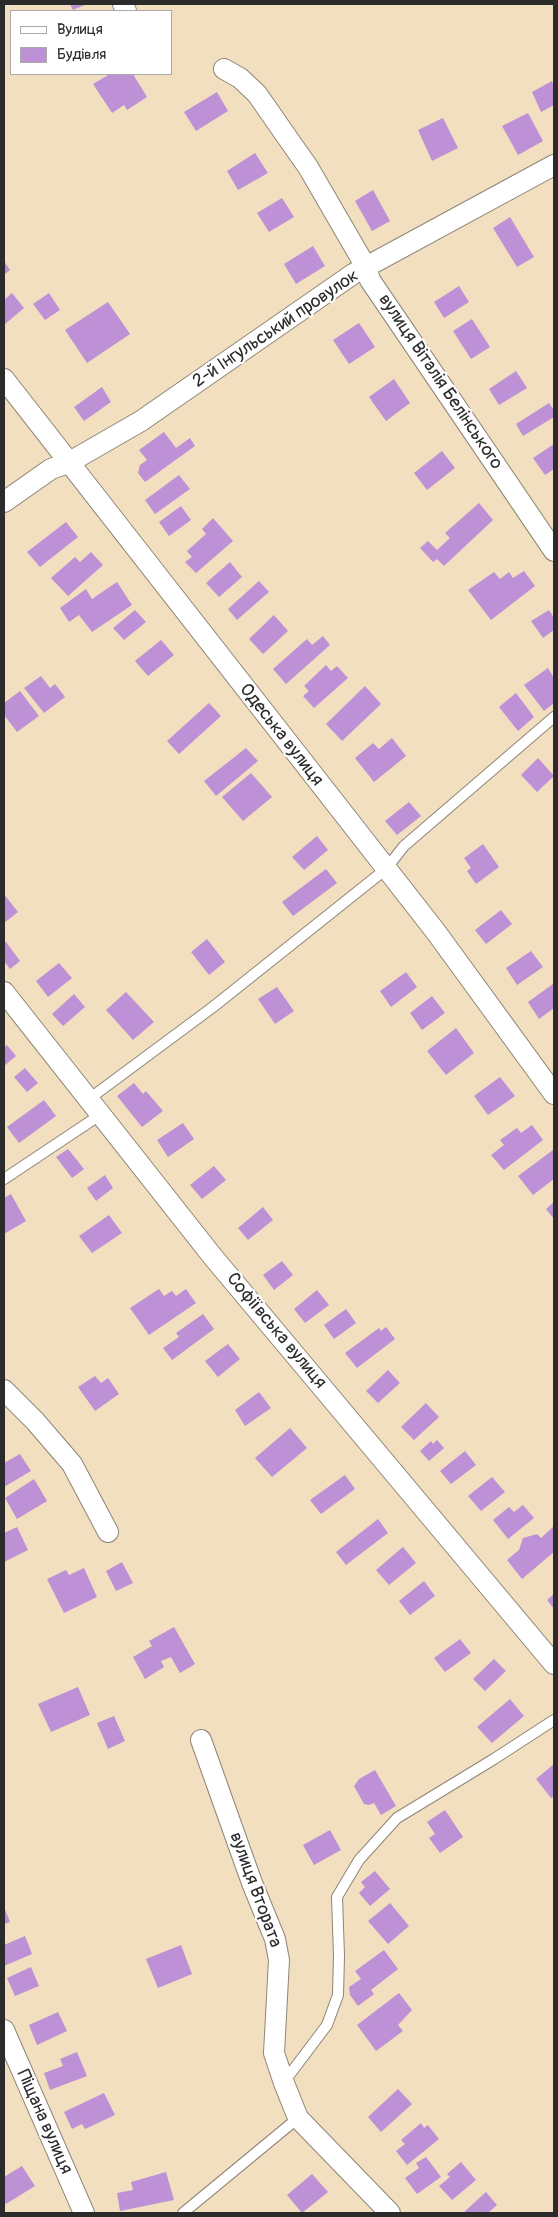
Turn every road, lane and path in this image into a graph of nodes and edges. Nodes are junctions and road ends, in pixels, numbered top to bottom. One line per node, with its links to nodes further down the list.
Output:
1 (224, 69): 3 (street, вулиця Віталія Белінського)
2 (554, 165): 3 (street, 2-й Інгульський провулок)
3 (366, 267): 5 (street, 2-й Інгульський провулок); 7 (street, вулиця Віталія Белінського)
4 (4, 378): 5 (street, Одеська вулиця)
5 (68, 463): 6 (street, 2-й Інгульський провулок); 9 (street, Одеська вулиця)
6 (4, 502)
7 (554, 551)
8 (554, 717): 9 (lane)
9 (386, 869): 11 (street, Одеська вулиця); 12 (lane)
10 (4, 992): 12 (street, Софіївська вулиця)
11 (554, 1094)
12 (95, 1107): 13 (lane); 16 (street, Софіївська вулиця)
13 (4, 1178)
14 (4, 1390): 15 (street)
15 (108, 1532)
16 (554, 1664)
17 (554, 1720): 20 (lane)
18 (201, 1740): 20 (street, вулиця Втората)
19 (4, 2030): 22 (street, Піщана вулиця)
20 (284, 2083): 21 (street, вулиця Втората)
21 (298, 2118): 23 (lane); 24 (street, вулиця Втората)
22 (84, 2213)
23 (183, 2213)
24 (390, 2213)

